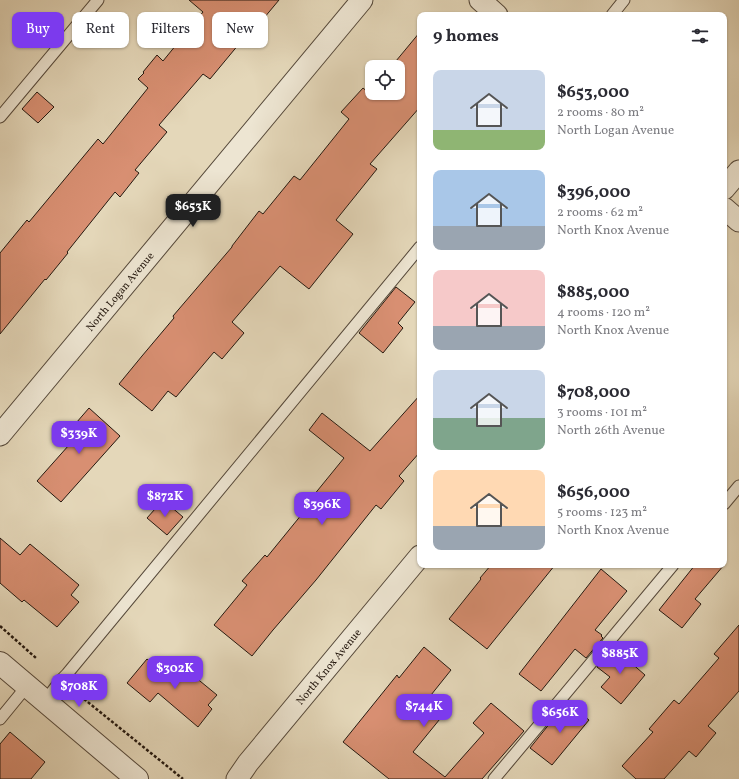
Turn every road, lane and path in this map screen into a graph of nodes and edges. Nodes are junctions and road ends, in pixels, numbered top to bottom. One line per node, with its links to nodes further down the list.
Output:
1 (98, 0): 7 (lane)
2 (362, 0): 13 (street, North Logan Avenue)
3 (480, 0): 5 (street)
4 (624, 0): 6 (lane)
5 (494, 12)
6 (614, 12)
7 (0, 116)
8 (739, 171): 9 (street)
9 (727, 185)
10 (727, 211): 11 (street)
11 (739, 221)
12 (417, 251): 20 (lane)
13 (0, 435)
14 (739, 486): 15 (lane)
15 (727, 500)
16 (417, 560): 26 (street, North Knox Avenue)
17 (670, 568): 27 (lane)
18 (0, 626): 20 (path)
19 (0, 663): 21 (street)
20 (61, 680): 22 (lane); 25 (path)
21 (27, 686): 22 (street); 23 (lane)
22 (45, 701): 24 (street)
23 (0, 719)
24 (137, 779)
25 (184, 779)
26 (237, 779)
27 (494, 779)

